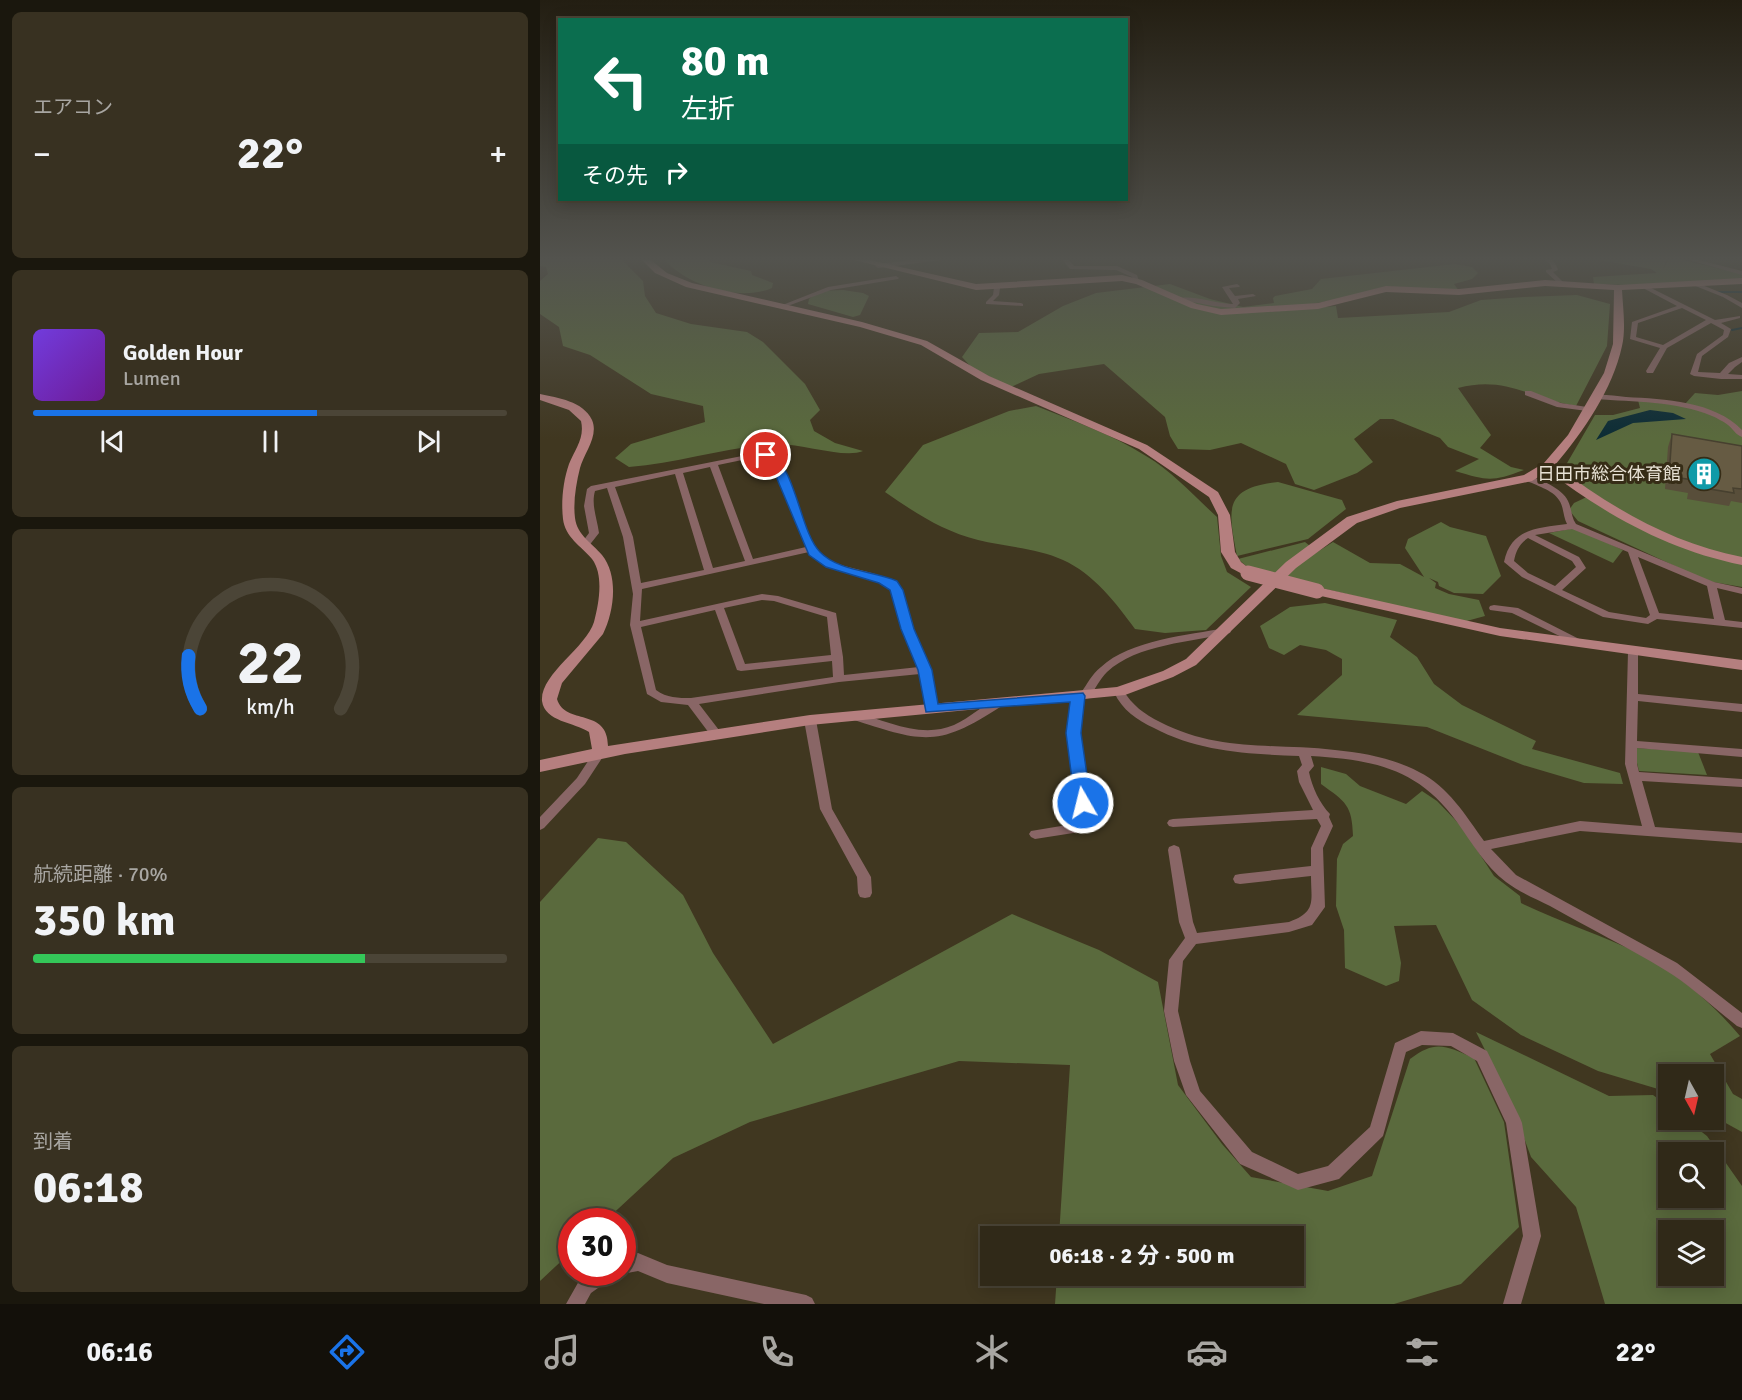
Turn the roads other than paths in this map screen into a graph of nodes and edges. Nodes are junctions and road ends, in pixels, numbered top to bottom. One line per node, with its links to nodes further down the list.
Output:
1 (828, 318): 41 (street, bridge)
2 (1618, 318): 14 (street)
3 (1649, 318): 7 (street)
4 (1703, 318): 6 (street)
5 (1722, 318): 6 (street)
6 (1712, 322): 7 (street); 11 (street)
7 (1664, 347): 9 (street)
8 (1742, 359): 11 (street)
9 (1650, 371)
10 (1742, 376): 11 (street)
11 (1721, 377)
12 (1528, 393): 15 (street)
13 (540, 397): 24 (street)
14 (1596, 397): 15 (street); 16 (street)
15 (1587, 409): 18 (street)
16 (1742, 435)
17 (713, 464): 19 (street); 25 (street); 28 (street)
18 (1548, 466): 20 (street); 27 (street)
19 (678, 471): 21 (street); 29 (street)
20 (1528, 478): 22 (street); 40 (street)
21 (610, 485): 24 (street); 31 (street)
22 (1572, 526): 23 (street); 26 (street)
23 (1529, 535): 32 (street); 32 (street)
24 (585, 545): 58 (street)
25 (811, 549): 28 (street); 45 (street)
26 (1632, 553): 30 (street); 36 (street)
27 (1742, 561)
28 (750, 562): 29 (street)
29 (709, 571): 31 (street)
30 (1711, 584): 33 (street); 37 (street)
31 (637, 587): 38 (street)
32 (1555, 591): 36 (street)
33 (1742, 591)
34 (719, 608): 38 (street); 43 (street); 43 (street)
35 (1494, 608): 41 (street)
36 (1655, 615): 37 (street)
37 (1720, 622): 39 (street)
38 (635, 625): 50 (street)
39 (1742, 625)
40 (1226, 631): 47 (street); 48 (street)
41 (1589, 646): 42 (street)
42 (1633, 652): 44 (street); 49 (street)
43 (838, 657): 46 (street)
44 (1742, 665)
45 (925, 670): 46 (street); 53 (street)
46 (839, 680): 50 (street)
47 (1119, 692): 48 (street); 59 (street)
48 (1082, 696): 51 (street); 68 (street)
49 (1632, 697): 52 (street); 57 (street)
50 (691, 702): 56 (street)
51 (999, 703): 53 (street); 54 (street)
52 (1742, 708)
53 (931, 709): 54 (street)
54 (855, 716): 55 (street)
55 (810, 720): 56 (street); 74 (street)
56 (716, 734): 58 (street)
57 (1631, 744): 60 (street); 62 (street)
58 (600, 752): 61 (street); 66 (street)
59 (1304, 753): 64 (street); 70 (street)
60 (1742, 753)
61 (540, 765)
62 (1634, 776): 63 (street); 67 (street)
63 (1742, 783)
64 (1324, 814): 65 (street); 72 (street)
65 (1173, 822)
66 (540, 825)
67 (1650, 831): 69 (street); 70 (street)
68 (1035, 834)
69 (1742, 838)
70 (1482, 846): 76 (street)
71 (1174, 850): 75 (street)
72 (1317, 870): 73 (street); 75 (street)
73 (1240, 879)
74 (866, 893)
75 (1192, 939): 81 (street)
76 (1742, 1022)
77 (636, 1262): 80 (street)
78 (586, 1286): 79 (street)
79 (575, 1304)
80 (806, 1304)
81 (1512, 1304)

